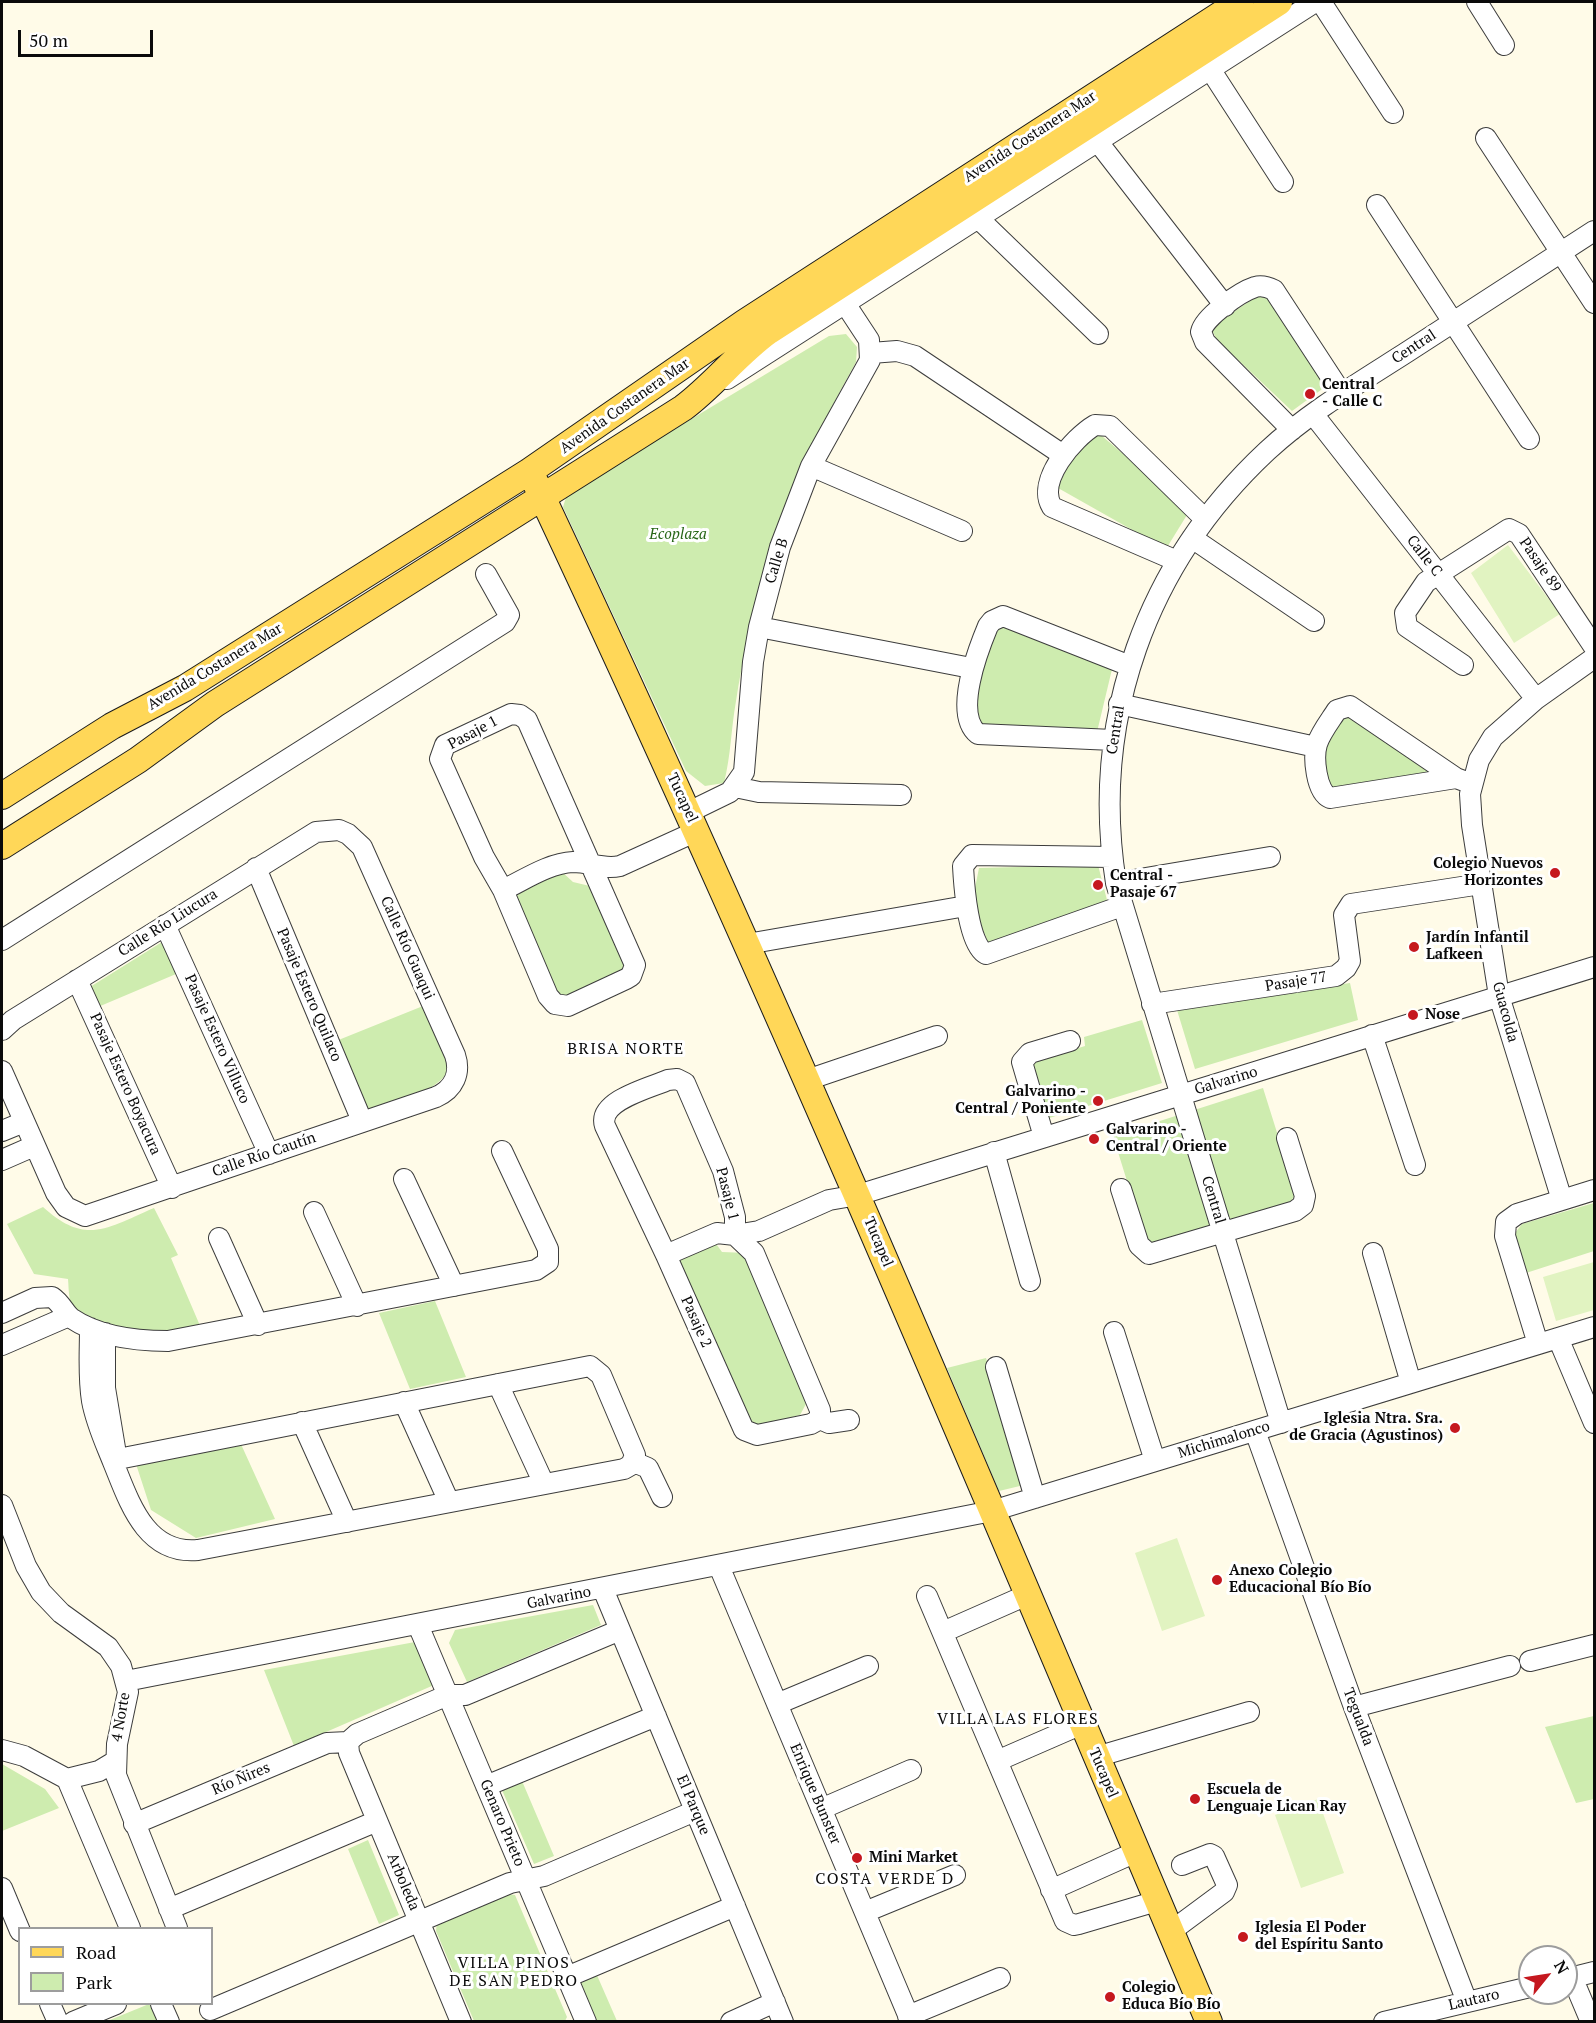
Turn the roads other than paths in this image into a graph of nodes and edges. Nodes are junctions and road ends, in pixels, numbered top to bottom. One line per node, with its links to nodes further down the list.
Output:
1 (1240, 2): 29 (main road, Avenida Costanera Mar)
2 (1279, 2): 23 (main road, Avenida Costanera Mar)
3 (1315, 2): 7 (street, Avenida Costanera Mar)
4 (1321, 2): 8 (street)
5 (1477, 2): 6 (street)
6 (1504, 45)
7 (1210, 69): 10 (street, Avenida Costanera Mar); 11 (street)
8 (1393, 113)
9 (1486, 138): 15 (street)
10 (1098, 142): 13 (street, Avenida Costanera Mar); 18 (street)
11 (1283, 182)
12 (1377, 205): 19 (street)
13 (979, 219): 17 (street, Avenida Costanera Mar); 20 (street)
14 (1594, 231): 15 (street, Central)
15 (1561, 252): 16 (street); 19 (street, Central)
16 (1594, 303)
17 (846, 305): 21 (street); 23 (street, Avenida Costanera Mar)
18 (1225, 306): 22 (street); 25 (street)
19 (1453, 322): 22 (street, Central); 26 (street)
20 (1098, 334)
21 (871, 353): 27 (street); 28 (street, Calle B)
22 (1342, 393): 24 (street, Central)
23 (697, 398): 30 (main road, Avenida Costanera Mar)
24 (1313, 414): 25 (street, Central); 35 (street, Calle C)
25 (1292, 430): 31 (street, Central)
26 (1529, 439)
27 (1063, 455): 31 (street); 34 (street)
28 (812, 466): 32 (street); 38 (street, Calle B)
29 (530, 471): 30 (main road, Tucapel); 51 (main road, Avenida Costanera Mar)
30 (542, 497): 52 (main road, Tucapel); 54 (main road, Avenida Costanera Mar)
31 (1205, 519): 33 (street, Central)
32 (962, 531)
33 (1192, 538): 34 (street, Central); 37 (street)
34 (1177, 561): 42 (street, Central)
35 (1437, 573): 39 (street, Pasaje 89); 41 (street); 44 (street, Calle C)
36 (486, 574): 65 (street)
37 (1314, 621)
38 (759, 627): 43 (street); 49 (street, Calle B)
39 (1594, 647)
40 (1594, 658): 44 (street, Guacolda)
41 (1463, 665)
42 (1130, 666): 43 (street); 45 (street, Central)
43 (971, 668): 46 (street)
44 (1536, 699): 48 (street, Guacolda)
45 (1119, 705): 46 (street, Central); 47 (street)
46 (1113, 740): 56 (street, Central)
47 (1316, 747): 48 (street); 48 (street)
48 (1464, 781): 60 (street, Guacolda)
49 (735, 787): 50 (street); 52 (street)
50 (901, 795)
51 (2, 796)
52 (693, 822): 57 (street); 66 (main road, Tucapel)
53 (339, 830): 58 (street, Calle Río Liucura); 76 (street, Calle Río Guaqui)
54 (2, 846)
55 (1270, 857): 59 (street)
56 (1112, 858): 59 (street, Central); 62 (street)
57 (592, 865): 61 (street); 61 (street, Pasaje 1); 61 (street, Pasaje 1)
58 (256, 868): 64 (street, Calle Río Liucura); 80 (street, Pasaje Estero Quilaco)
59 (1116, 883): 63 (street, Central)
60 (1481, 884): 69 (street, Guacolda); 70 (street, Pasaje 77)
61 (503, 890)
62 (966, 906): 63 (street); 66 (street)
63 (1122, 906): 70 (street, Central)
64 (165, 925): 68 (street, Calle Río Liucura); 88 (street, Pasaje Estero Villuco)
65 (2, 940)
66 (747, 944): 77 (main road, Tucapel)
67 (1594, 967): 69 (street, Galvarino)
68 (77, 980): 71 (street, Calle Río Liucura); 92 (street, Pasaje Estero Boyacura)
69 (1499, 996): 72 (street, Galvarino); 96 (street, Guacolda)
70 (1152, 1004): 78 (street, Central)
71 (2, 1030)
72 (1372, 1035): 78 (street, Galvarino); 90 (street)
73 (937, 1036): 77 (street)
74 (1070, 1041): 83 (street)
75 (2, 1071): 81 (street)
76 (456, 1077): 80 (street, Calle Río Cautín)
77 (807, 1080): 95 (main road, Tucapel)
78 (1180, 1095): 83 (street, Galvarino); 98 (street, Central)
79 (604, 1114): 99 (street, Pasaje 1); 102 (street, Pasaje 2)
80 (362, 1121): 88 (street, Calle Río Cautín)
81 (24, 1122): 82 (street); 85 (street)
82 (2, 1131)
83 (1044, 1137): 87 (street, Galvarino)
84 (1287, 1138): 98 (street)
85 (34, 1146): 89 (street); 92 (street, Calle Río Cautín)
86 (502, 1151): 104 (street)
87 (994, 1152): 95 (street, Galvarino); 103 (street)
88 (269, 1154): 92 (street, Calle Río Cautín)
89 (2, 1160)
90 (1415, 1165)
91 (404, 1179): 104 (street)
92 (172, 1188)
93 (1121, 1189): 98 (street)
94 (1594, 1191): 96 (street)
95 (858, 1195): 99 (street, Galvarino); 133 (main road, Tucapel)
96 (1562, 1200): 113 (street)
97 (314, 1212): 105 (street)
98 (1223, 1233): 122 (street, Central)
99 (735, 1235): 102 (street, Galvarino); 119 (street, Pasaje 1)
100 (219, 1238): 108 (street)
101 (1373, 1253): 116 (street)
102 (666, 1255): 119 (street, Pasaje 2)
103 (1030, 1281)
104 (454, 1286): 105 (street)
105 (357, 1306): 108 (street)
106 (2, 1313): 107 (street)
107 (69, 1316): 110 (street); 114 (street)
108 (258, 1325): 110 (street)
109 (1594, 1327): 112 (street, Michimalonco)
110 (97, 1330): 125 (street)
111 (1114, 1332): 126 (street)
112 (1558, 1338): 113 (street, Michimalonco); 123 (street)
113 (1538, 1344): 116 (street, Michimalonco)
114 (2, 1345)
115 (996, 1367): 130 (street)
116 (1411, 1383): 122 (street, Michimalonco)
117 (498, 1384): 118 (street); 127 (street); 128 (street)
118 (404, 1402): 121 (street); 131 (street)
119 (820, 1419): 120 (street, Pasaje 2)
120 (849, 1420)
121 (302, 1422): 125 (street); 134 (street)
122 (1281, 1423): 124 (street, Michimalonco)
123 (1594, 1423)
124 (1255, 1431): 126 (street, Michimalonco); 149 (street, Tegualda)
125 (113, 1460): 134 (street)
126 (1155, 1461): 130 (street, Michimalonco)
127 (634, 1462): 128 (street); 129 (street)
128 (544, 1484): 131 (street)
129 (662, 1497)
130 (1035, 1498): 133 (street, Michimalonco)
131 (449, 1503): 134 (street)
132 (2, 1505): 146 (street, 4 Norte)
133 (992, 1511): 135 (street, Galvarino); 137 (main road, Tucapel)
134 (347, 1522)
135 (719, 1566): 136 (street, Galvarino); 148 (street, Enrique Bunster)
136 (603, 1589): 139 (street, Galvarino); 140 (street, El Parque)
137 (1027, 1595): 141 (street); 152 (main road, Tucapel)
138 (927, 1596): 141 (street)
139 (418, 1625): 146 (street, Galvarino); 147 (street, Genaro Prieto)
140 (620, 1630): 147 (street); 151 (street, El Parque)
141 (943, 1632): 156 (street)
142 (1594, 1645): 143 (street)
143 (1530, 1661)
144 (868, 1666): 148 (street)
145 (1510, 1666): 149 (street)
146 (126, 1681): 157 (street, 4 Norte)
147 (448, 1695): 153 (street); 160 (street, Genaro Prieto)
148 (777, 1704): 161 (street, Enrique Bunster)
149 (1354, 1707): 187 (street, Tegualda)
150 (1249, 1712): 155 (street)
151 (656, 1716): 160 (street); 162 (street, El Parque)
152 (1082, 1724): 155 (main road, Tucapel); 156 (street)
153 (348, 1742): 163 (street, Arboleda); 164 (street, Río Ñires)
154 (2, 1750): 159 (street)
155 (1096, 1757): 165 (main road, Tucapel)
156 (997, 1761): 170 (street)
157 (114, 1762): 159 (street); 164 (street, 4 Norte)
158 (911, 1770): 161 (street)
159 (67, 1779): 177 (street)
160 (486, 1786): 168 (street, Genaro Prieto)
161 (821, 1809): 174 (street, Enrique Bunster)
162 (695, 1811): 168 (street); 172 (street, El Parque)
163 (377, 1821): 173 (street); 175 (street, Arboleda)
164 (134, 1824): 173 (street, 4 Norte)
165 (1136, 1852): 170 (street); 171 (main road, Tucapel)
166 (1182, 1865): 179 (street)
167 (955, 1875): 174 (street)
168 (526, 1879): 175 (street); 182 (street, Genaro Prieto)
169 (2, 1888): 176 (street)
170 (1051, 1890): 171 (street)
171 (1157, 1901): 179 (main road, Tucapel)
172 (735, 1906): 182 (street); 186 (street, El Parque)
173 (169, 1908): 178 (street, 4 Norte)
174 (865, 1912): 193 (street, Enrique Bunster)
175 (419, 1922): 191 (street); 194 (street, Arboleda)
176 (18, 1927)
177 (129, 1927)
178 (176, 1927)
179 (1170, 1932): 201 (main road, Tucapel)
180 (1594, 1972): 181 (street)
181 (1578, 1976)
182 (567, 1977): 198 (street, Genaro Prieto)
183 (1000, 1978): 193 (street)
184 (1518, 1990): 187 (street, Lautaro)
185 (1578, 1996): 203 (street)
186 (775, 2002): 199 (street); 200 (street, El Parque)
187 (1467, 2002): 192 (street, Lautaro)
188 (50, 2005): 195 (street)
189 (114, 2005): 196 (street)
190 (161, 2005): 197 (street)
191 (211, 2012)
192 (1431, 2016): 202 (street, Lautaro)
193 (909, 2019)
194 (458, 2020)
195 (58, 2022)
196 (73, 2022)
197 (169, 2022)
198 (586, 2022)
199 (731, 2022)
200 (783, 2022)
201 (1209, 2022)
202 (1384, 2022)
203 (1591, 2022)

